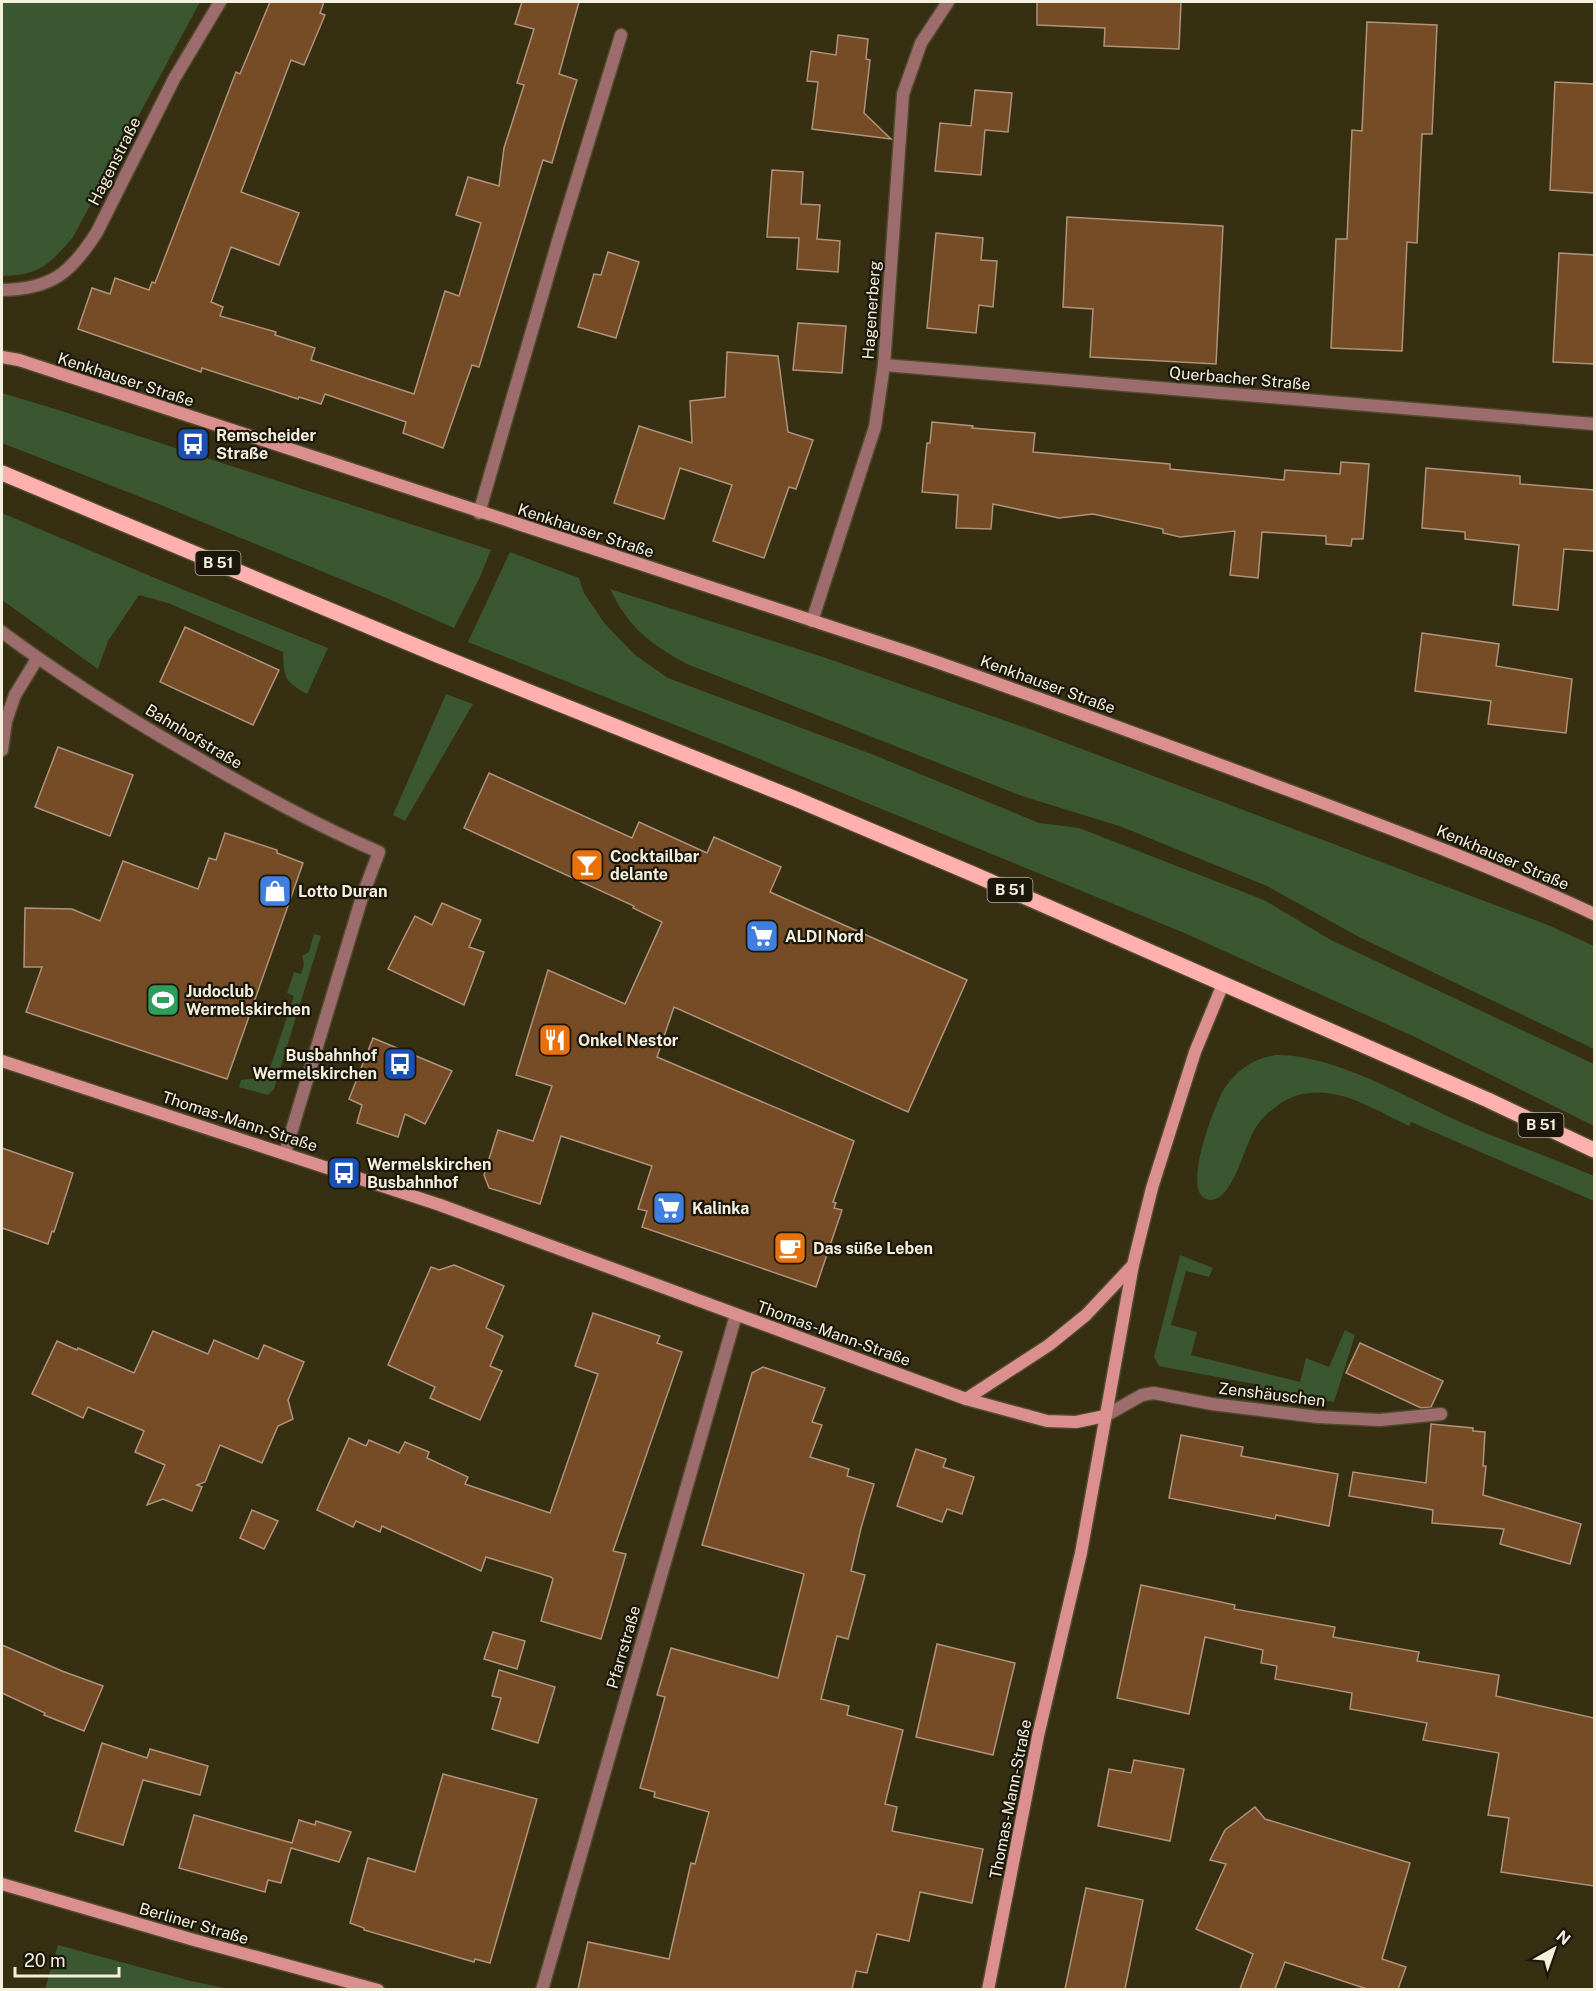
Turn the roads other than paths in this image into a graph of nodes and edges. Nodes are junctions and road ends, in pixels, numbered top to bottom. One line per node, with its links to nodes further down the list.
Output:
1 (220, 2): 4 (street, Hagenstraße)
2 (948, 2): 6 (street, Hagenerberg)
3 (621, 35): 9 (street)
4 (2, 290)
5 (2, 357): 9 (street, Kenkhauser Straße)
6 (884, 365): 7 (street, Querbacher Straße); 10 (street, Hagenerberg)
7 (1594, 424)
8 (2, 473): 15 (main road, B 51)
9 (480, 513): 10 (street, Kenkhauser Straße)
10 (812, 621): 14 (street, Kenkhauser Straße)
11 (2, 632): 12 (street, Bahnhofstraße)
12 (37, 659): 13 (street); 18 (street, Bahnhofstraße)
13 (2, 750)
14 (1594, 914)
15 (1223, 984): 17 (main road, B 51); 19 (street)
16 (2, 1061): 18 (street, Thomas-Mann-Straße)
17 (1594, 1150)
18 (285, 1153): 20 (street, Thomas-Mann-Straße)
19 (1132, 1265): 21 (street); 23 (street)
20 (736, 1314): 21 (street, Thomas-Mann-Straße); 26 (street, Pfarrstraße)
21 (966, 1399): 23 (street, Thomas-Mann-Straße)
22 (1441, 1414): 23 (street, Zenshäuschen)
23 (1105, 1416): 27 (street, Thomas-Mann-Straße)
24 (2, 1884): 25 (street, Berliner Straße)
25 (378, 1989)
26 (542, 1989)
27 (988, 1989)

